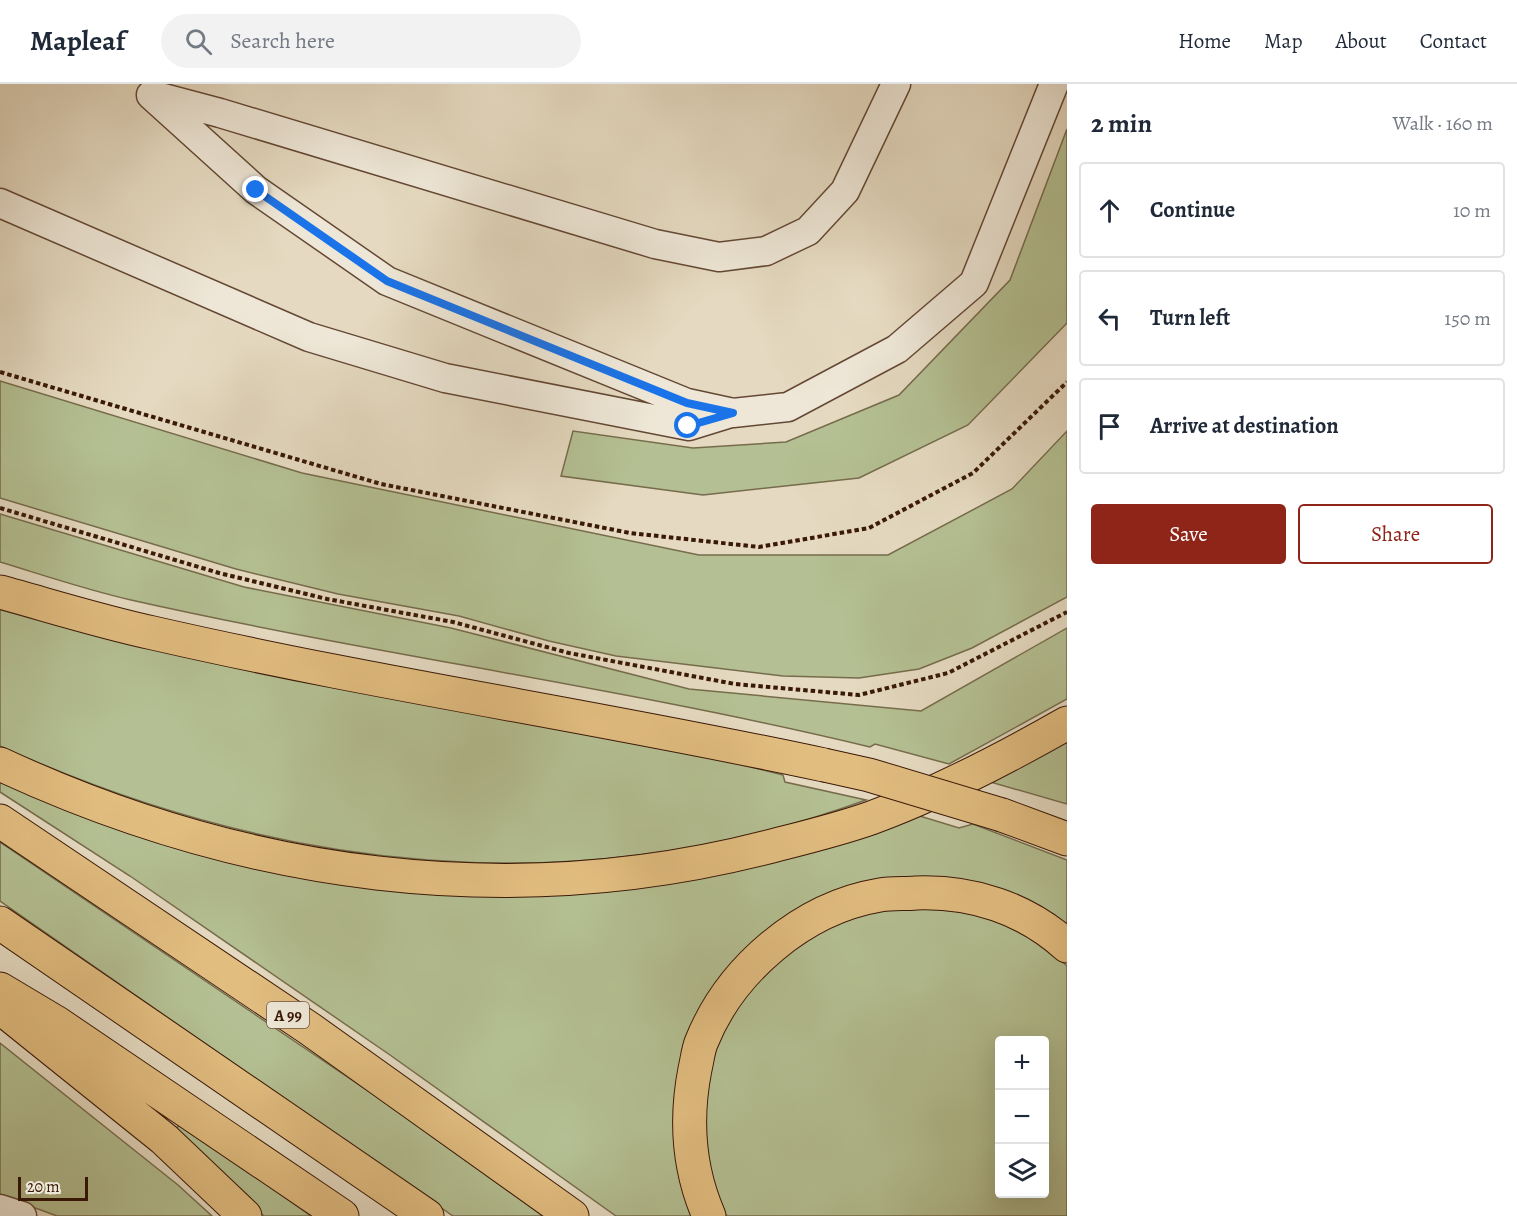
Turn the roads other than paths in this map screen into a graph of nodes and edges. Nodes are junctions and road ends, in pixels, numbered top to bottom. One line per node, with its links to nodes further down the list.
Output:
1 (896, 84): 3 (street)
2 (1054, 84): 5 (street)
3 (146, 90): 5 (street)
4 (0, 203): 5 (street)
5 (733, 413)
6 (0, 592): 10 (highway, bridge)
7 (1067, 723): 8 (highway)
8 (0, 764)
9 (0, 821): 20 (highway, A 99)
10 (1067, 840)
11 (0, 923): 19 (highway)
12 (1067, 946): 21 (highway)
13 (0, 989): 18 (highway)
14 (0, 1007): 17 (highway)
15 (0, 1209): 16 (street)
16 (22, 1216)
17 (245, 1216)
18 (342, 1216)
19 (427, 1216)
20 (572, 1216)
21 (709, 1216)

